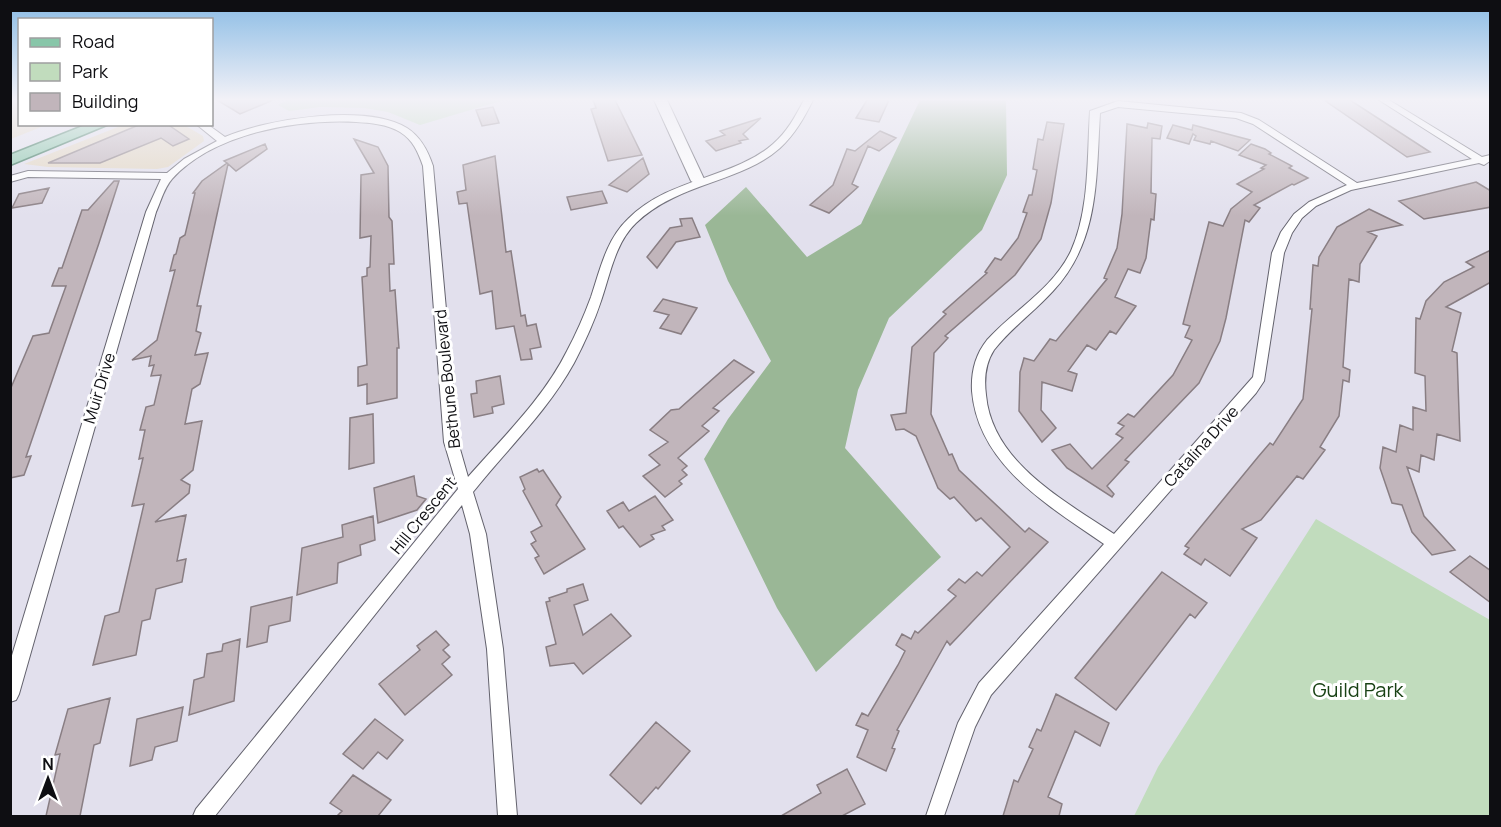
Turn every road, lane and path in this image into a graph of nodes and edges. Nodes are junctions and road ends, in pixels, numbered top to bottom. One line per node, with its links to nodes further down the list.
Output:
1 (32, 139): 12 (main road)
2 (66, 139): 14 (main road)
3 (221, 139): 11 (street)
4 (232, 139): 11 (street, Bethune Boulevard)
5 (413, 139): 20 (street, Bethune Boulevard)
6 (678, 139): 18 (street)
7 (785, 139): 18 (street, Hill Crescent)
8 (1092, 139): 21 (street)
9 (1282, 139): 19 (street)
10 (1450, 139): 13 (street)
11 (224, 141): 16 (street)
12 (10, 147)
13 (1485, 159): 15 (street); 19 (street, Catalina Drive)
14 (10, 161)
15 (1491, 166)
16 (168, 176): 17 (street); 22 (street, Muir Drive)
17 (10, 179)
18 (698, 181): 20 (street, Hill Crescent)
19 (1355, 186): 21 (street, Catalina Drive)
20 (466, 490): 23 (street, Hill Crescent); 24 (street, Bethune Boulevard)
21 (1114, 542): 25 (street, Catalina Drive)
22 (10, 694)
23 (203, 816)
24 (508, 816)
25 (935, 816)

